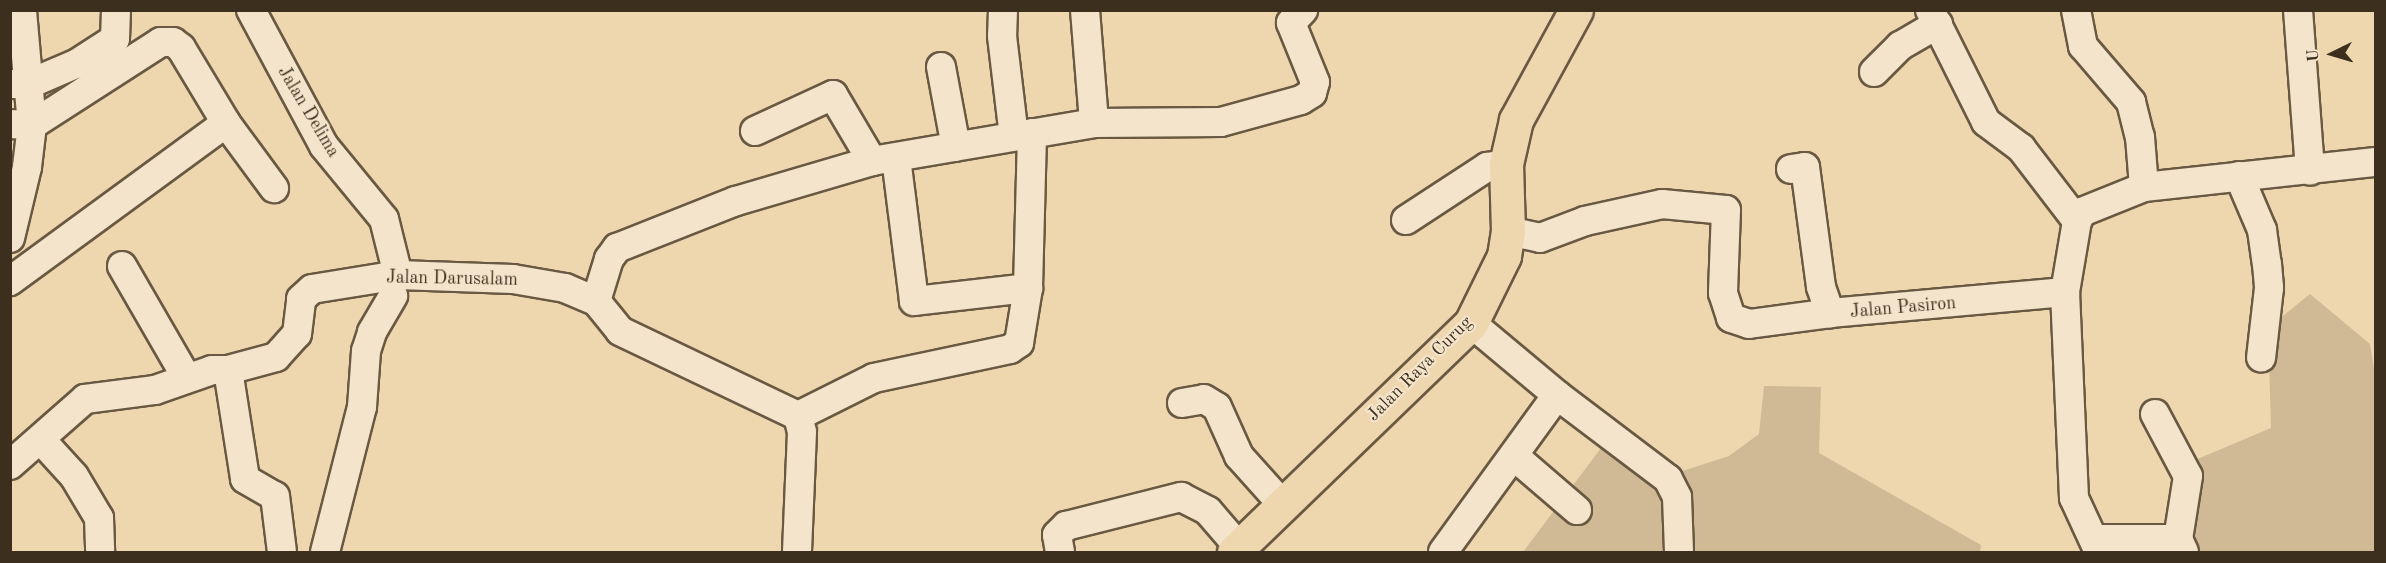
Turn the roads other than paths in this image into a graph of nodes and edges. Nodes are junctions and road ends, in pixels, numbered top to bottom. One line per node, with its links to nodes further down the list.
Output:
1 (22, 10): 13 (street)
2 (116, 10): 13 (street)
3 (251, 10): 35 (street, Jalan Delima)
4 (1003, 10): 18 (street)
5 (1085, 10): 15 (street)
6 (1303, 10): 15 (street)
7 (1576, 10): 22 (main road, Jalan Raya Curug)
8 (2076, 10): 26 (street)
9 (2298, 10): 24 (street)
10 (1934, 17): 12 (street); 29 (street)
11 (941, 67): 19 (street)
12 (1874, 72)
13 (20, 84): 16 (street)
14 (226, 123): 16 (street); 27 (street); 32 (street)
15 (1094, 123): 18 (street)
16 (21, 125): 30 (street)
17 (755, 131): 20 (street)
18 (1023, 134): 19 (street); 36 (street)
19 (956, 147): 20 (street)
20 (884, 160): 36 (street); 38 (street)
21 (2376, 162): 24 (street)
22 (1506, 164): 28 (street); 31 (main road, Jalan Raya Curug)
23 (1791, 169): 39 (street, Jalan Pasiron)
24 (2310, 171): 25 (street)
25 (2239, 176): 26 (street); 41 (street)
26 (2144, 187): 29 (street)
27 (274, 188)
28 (1406, 220)
29 (2077, 221): 37 (street)
30 (13, 230): 32 (street)
31 (1508, 231): 39 (street); 40 (main road, Jalan Raya Curug)
32 (66, 241): 34 (street)
33 (122, 266): 43 (street)
34 (10, 281)
35 (396, 286): 38 (street, Jalan Darusalam); 42 (street, Jalan Darusalam); 58 (street)
36 (1028, 288): 47 (street)
37 (2066, 292): 39 (street, Jalan Pasiron); 53 (street)
38 (596, 301): 47 (street, Jalan Darusalam)
39 (1830, 313)
40 (1471, 323): 44 (street); 51 (main road, Jalan Raya Curug)
41 (2261, 358)
42 (228, 370): 43 (street, Jalan Darusalam); 57 (street)
43 (186, 377): 48 (street, Jalan Darusalam)
44 (1557, 395): 49 (street); 62 (street)
45 (1182, 403): 51 (street)
46 (2155, 414): 54 (street)
47 (798, 417): 59 (street)
48 (42, 441): 50 (street, Jalan Darusalam); 56 (street)
49 (1514, 456): 52 (street); 61 (street)
50 (10, 465)
51 (1283, 505): 55 (main road, Jalan Raya Curug)
52 (1577, 510)
53 (2097, 546): 54 (street)
54 (2181, 546)
55 (1236, 550): 60 (street)
56 (100, 552)
57 (282, 552)
58 (325, 552)
59 (797, 552)
60 (1060, 552)
61 (1443, 552)
62 (1679, 552)

